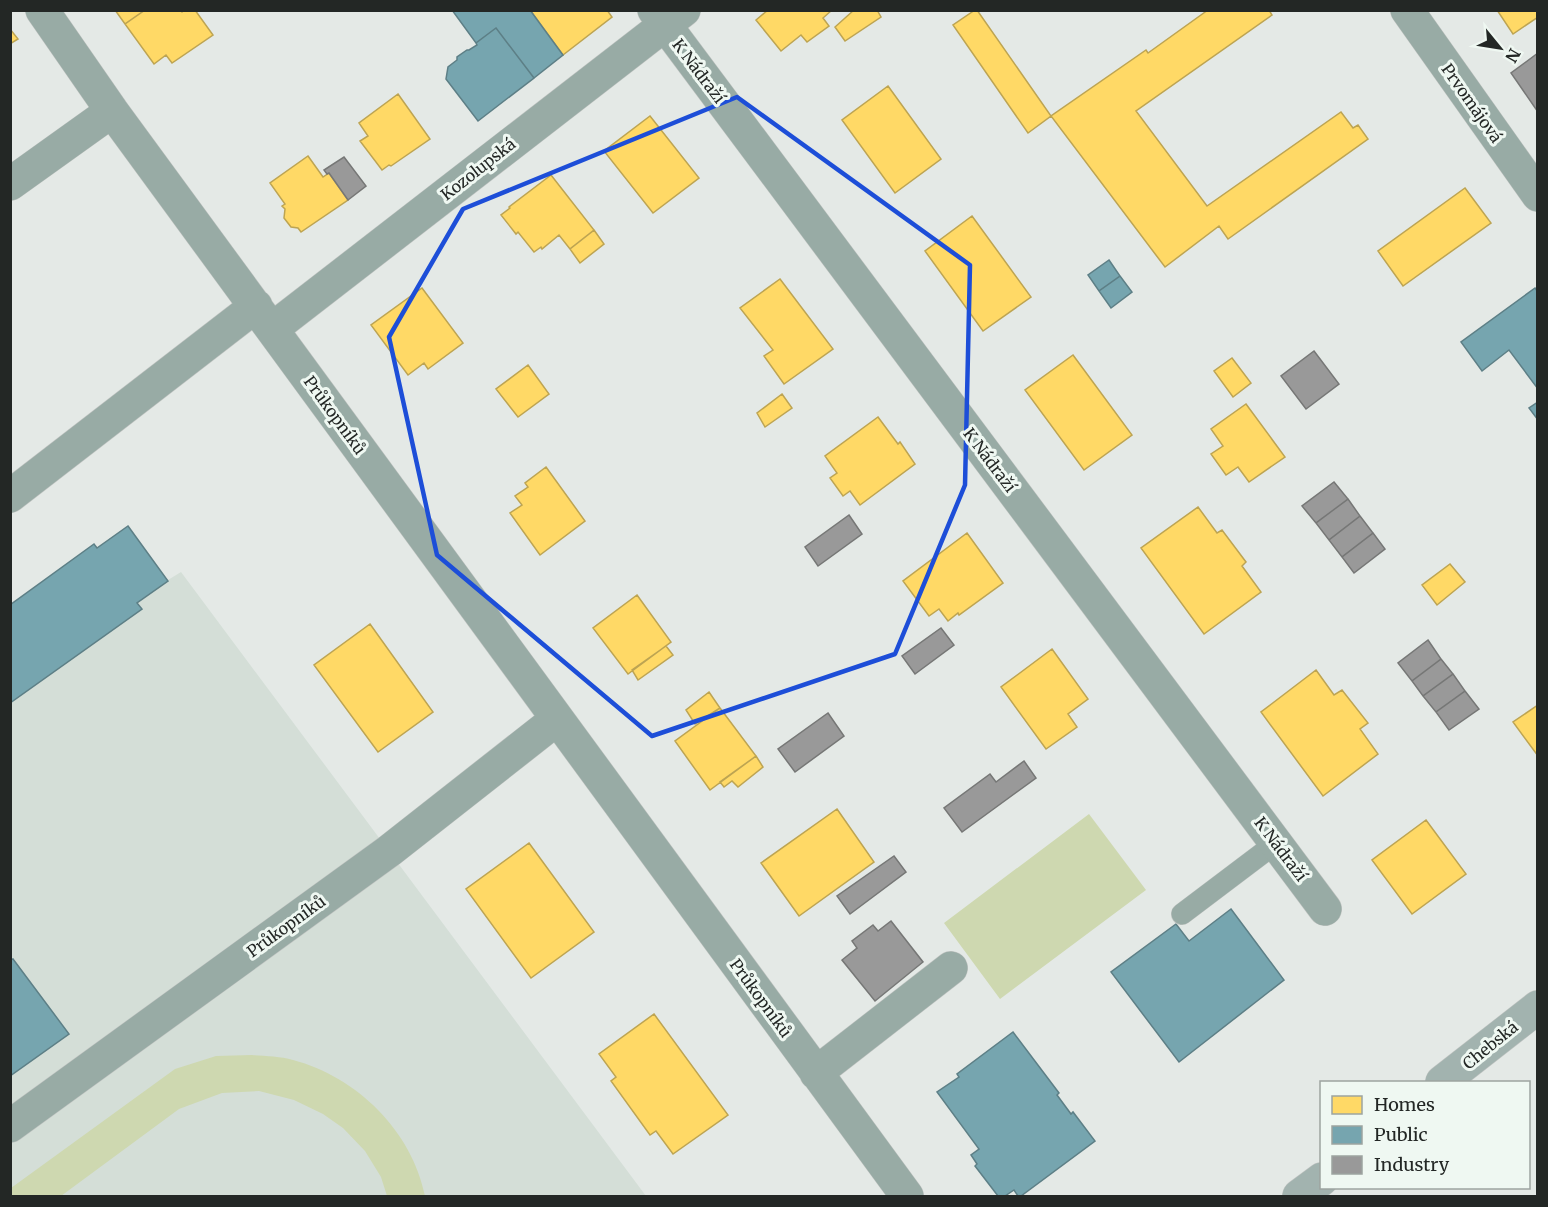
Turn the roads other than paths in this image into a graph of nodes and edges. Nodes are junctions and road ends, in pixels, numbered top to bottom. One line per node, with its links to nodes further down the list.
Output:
1 (42, 10): 4 (street, Průkopníků)
2 (1407, 10): 6 (street, Prvomájová)
3 (668, 15): 7 (street, Kozolupská); 10 (street, K Nádraží)
4 (112, 111): 5 (street); 7 (street, Průkopníků)
5 (10, 184)
6 (1538, 195)
7 (264, 318): 8 (street, Kozolupská); 9 (street, Průkopníků)
8 (10, 496)
9 (557, 719): 15 (street, Průkopníků); 17 (street, Průkopníků)
10 (1276, 843): 11 (street, K Nádraží); 12 (lane)
11 (1325, 909)
12 (1182, 914)
13 (951, 968): 15 (street)
14 (1538, 1007): 16 (main road, Chebská)
15 (816, 1073): 19 (street, Průkopníků)
16 (1445, 1081)
17 (10, 1126)
18 (1320, 1181): 20 (main road)
19 (907, 1197)
20 (1299, 1197)

